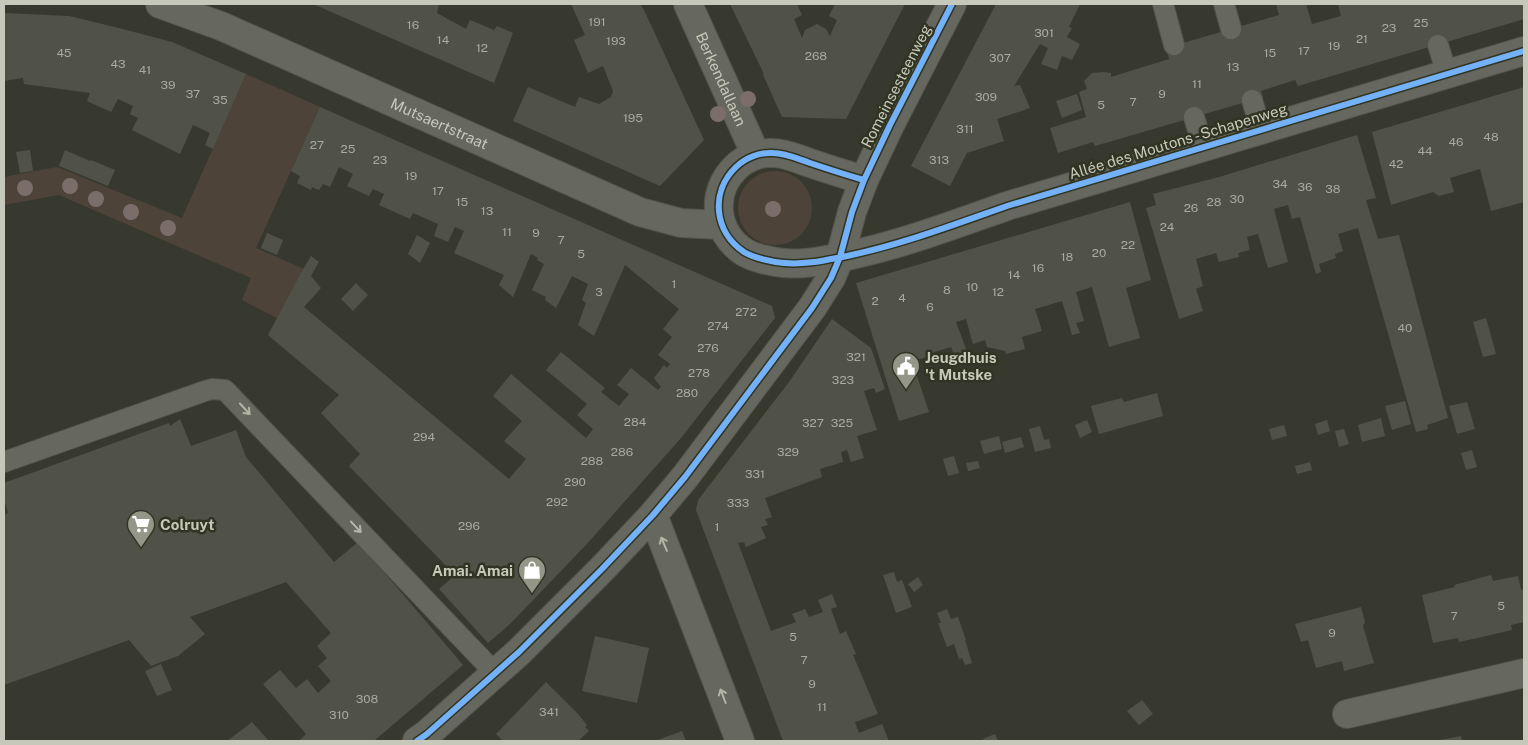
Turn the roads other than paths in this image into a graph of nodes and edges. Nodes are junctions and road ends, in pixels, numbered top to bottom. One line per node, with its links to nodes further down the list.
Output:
1 (160, 4): 17 (street, Mutsaertstraat)
2 (688, 4): 15 (street, Berkendallaan)
3 (952, 4): 16 (street, Romeinsesteenweg)
4 (1163, 4): 7 (lane)
5 (1224, 4): 6 (lane)
6 (1231, 29)
7 (1174, 45)
8 (1438, 45): 10 (lane)
9 (1524, 51): 10 (street, Allée des Moutons - Schapenweg)
10 (1447, 74): 13 (street, Allée des Moutons - Schapenweg)
11 (1252, 100): 13 (lane)
12 (1194, 117): 14 (lane)
13 (1260, 130): 14 (street, Allée des Moutons - Schapenweg)
14 (1203, 147): 18 (street, Allée des Moutons - Schapenweg)
15 (756, 155): 16 (street); 17 (street)
16 (864, 180): 18 (street, Romeinsesteenweg)
17 (721, 225): 18 (street)
18 (840, 257): 20 (street, Romeinsesteenweg)
19 (4, 462): 21 (lane, one-way to 21)
20 (653, 515): 21 (street, Romeinsesteenweg); 25 (street, one-way to 20)
21 (495, 673): 24 (street, Romeinsesteenweg)
22 (1524, 674): 23 (street)
23 (1346, 714)
24 (417, 741)
25 (740, 741)

